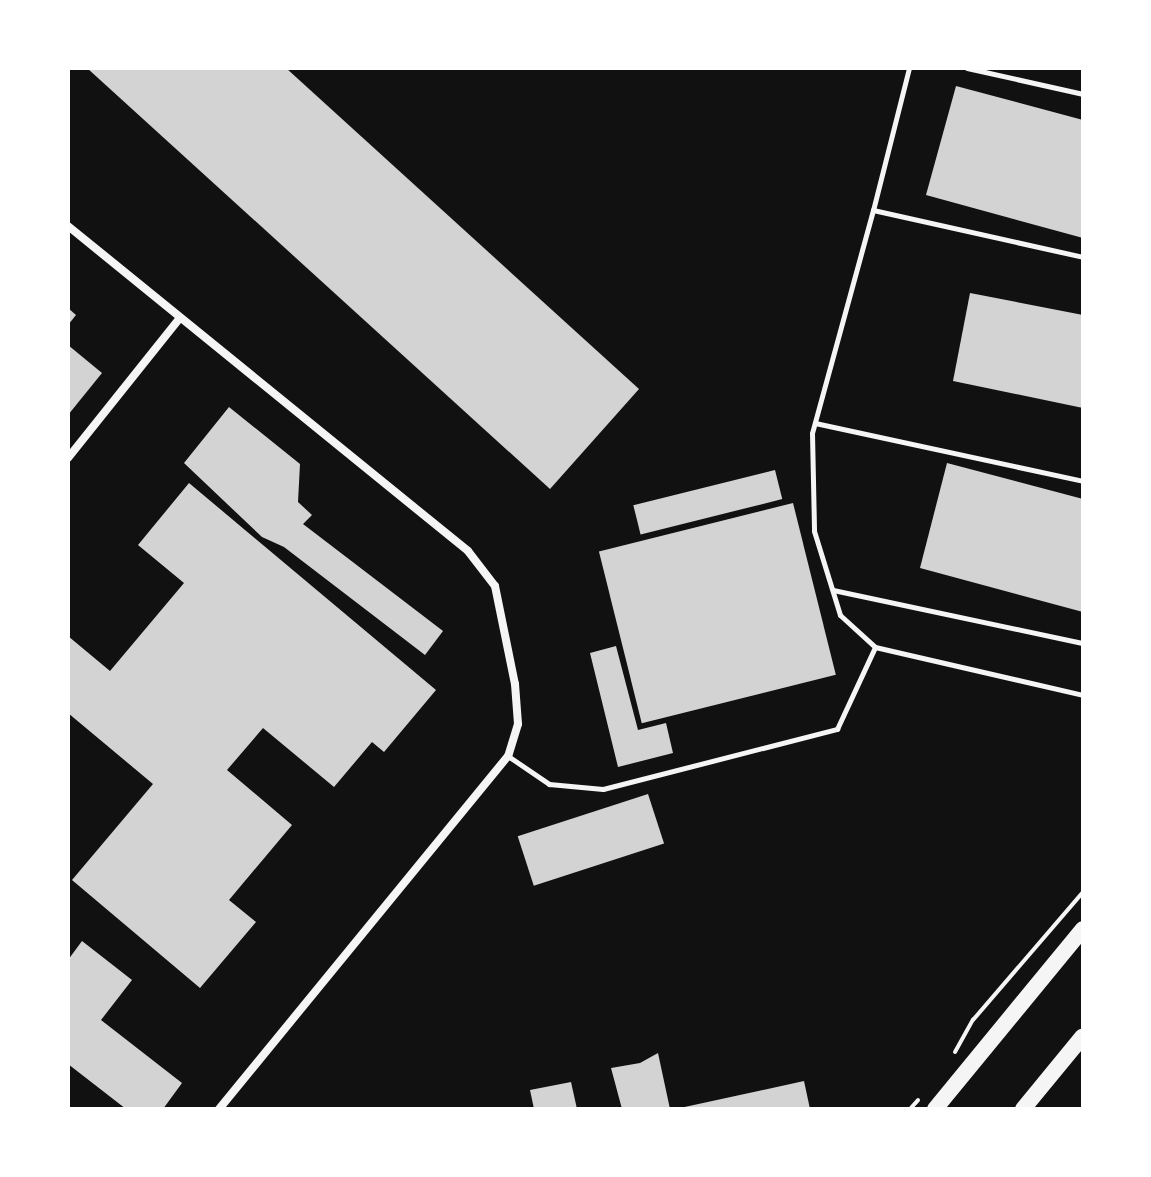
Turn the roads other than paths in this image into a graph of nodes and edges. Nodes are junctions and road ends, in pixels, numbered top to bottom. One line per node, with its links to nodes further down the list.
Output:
1 (909, 68): 4 (lane)
2 (967, 68): 3 (lane)
3 (1083, 94)
4 (873, 210): 6 (lane); 8 (lane)
5 (68, 226): 7 (street)
6 (1083, 257)
7 (179, 319): 9 (street); 15 (street)
8 (815, 423): 10 (lane); 11 (lane)
9 (68, 458)
10 (1083, 481)
11 (832, 590): 12 (lane); 13 (lane)
12 (1083, 643)
13 (875, 647): 14 (lane); 15 (lane)
14 (1083, 695)
15 (508, 756): 18 (street)
16 (1083, 929): 19 (highway)
17 (1083, 1036): 20 (highway)
18 (219, 1109)
19 (935, 1109)
20 (1023, 1109)

